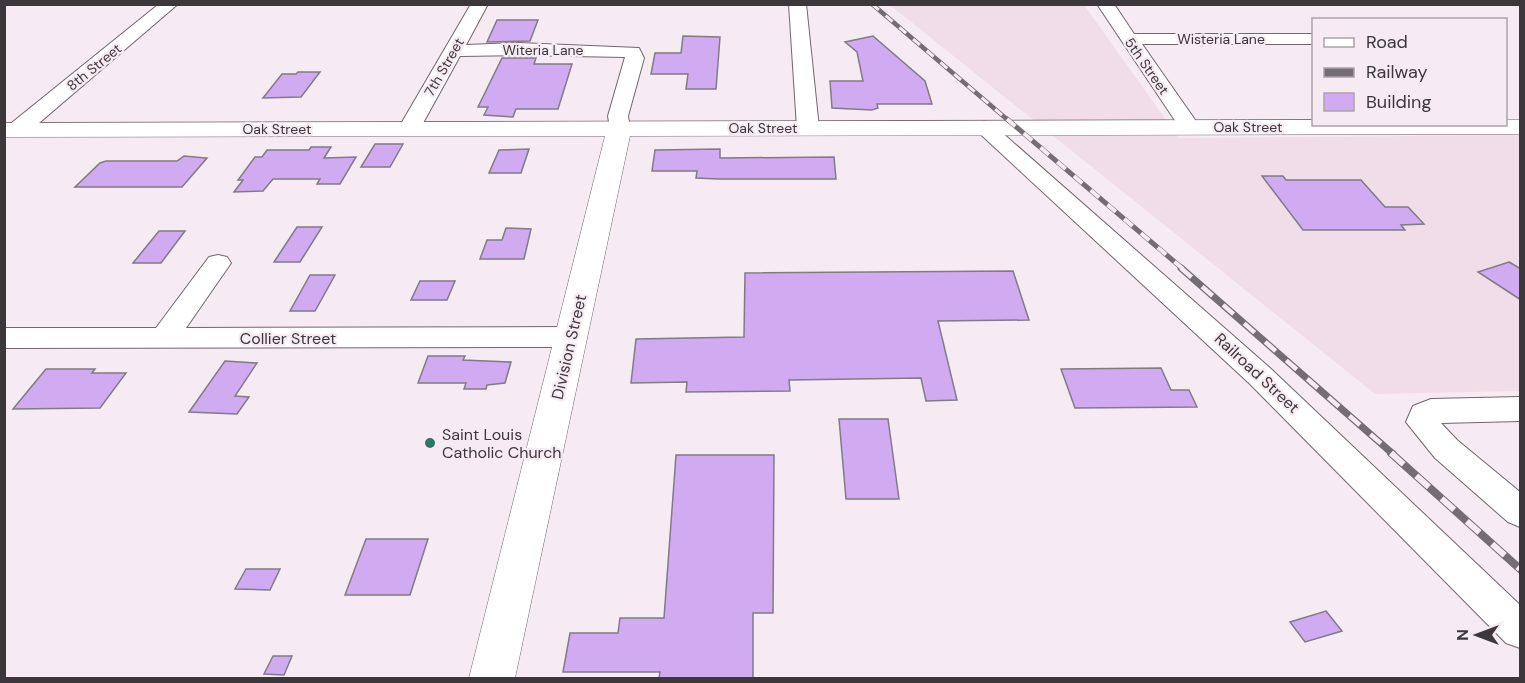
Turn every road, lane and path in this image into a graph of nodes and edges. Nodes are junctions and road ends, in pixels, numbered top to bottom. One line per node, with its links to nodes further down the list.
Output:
1 (170, 4): 15 (street, 8th Street)
2 (480, 4): 7 (street, 7th Street)
3 (797, 4): 12 (street)
4 (1105, 4): 5 (street, 5th Street)
5 (1128, 39): 6 (street, Wisteria Lane); 10 (street, 5th Street)
6 (1312, 39)
7 (453, 51): 8 (street, Witeria Lane); 13 (street, 7th Street)
8 (632, 52): 14 (street, Division Street)
9 (984, 127): 10 (main road, Oak Street); 12 (main road, Oak Street); 22 (street, Railroad Street)
10 (1189, 127): 11 (main road, Oak Street)
11 (1521, 127)
12 (808, 128): 14 (main road, Oak Street)
13 (409, 129): 14 (main road, Oak Street); 15 (main road, Oak Street)
14 (619, 129): 17 (main road, Division Street)
15 (11, 130)
16 (218, 263): 19 (street)
17 (571, 337): 19 (street, Collier Street); 23 (main road, Division Street)
18 (4, 338): 19 (street, Collier Street)
19 (163, 339)
20 (1521, 409): 21 (street)
21 (1521, 512)
22 (1521, 630)
23 (492, 678)

